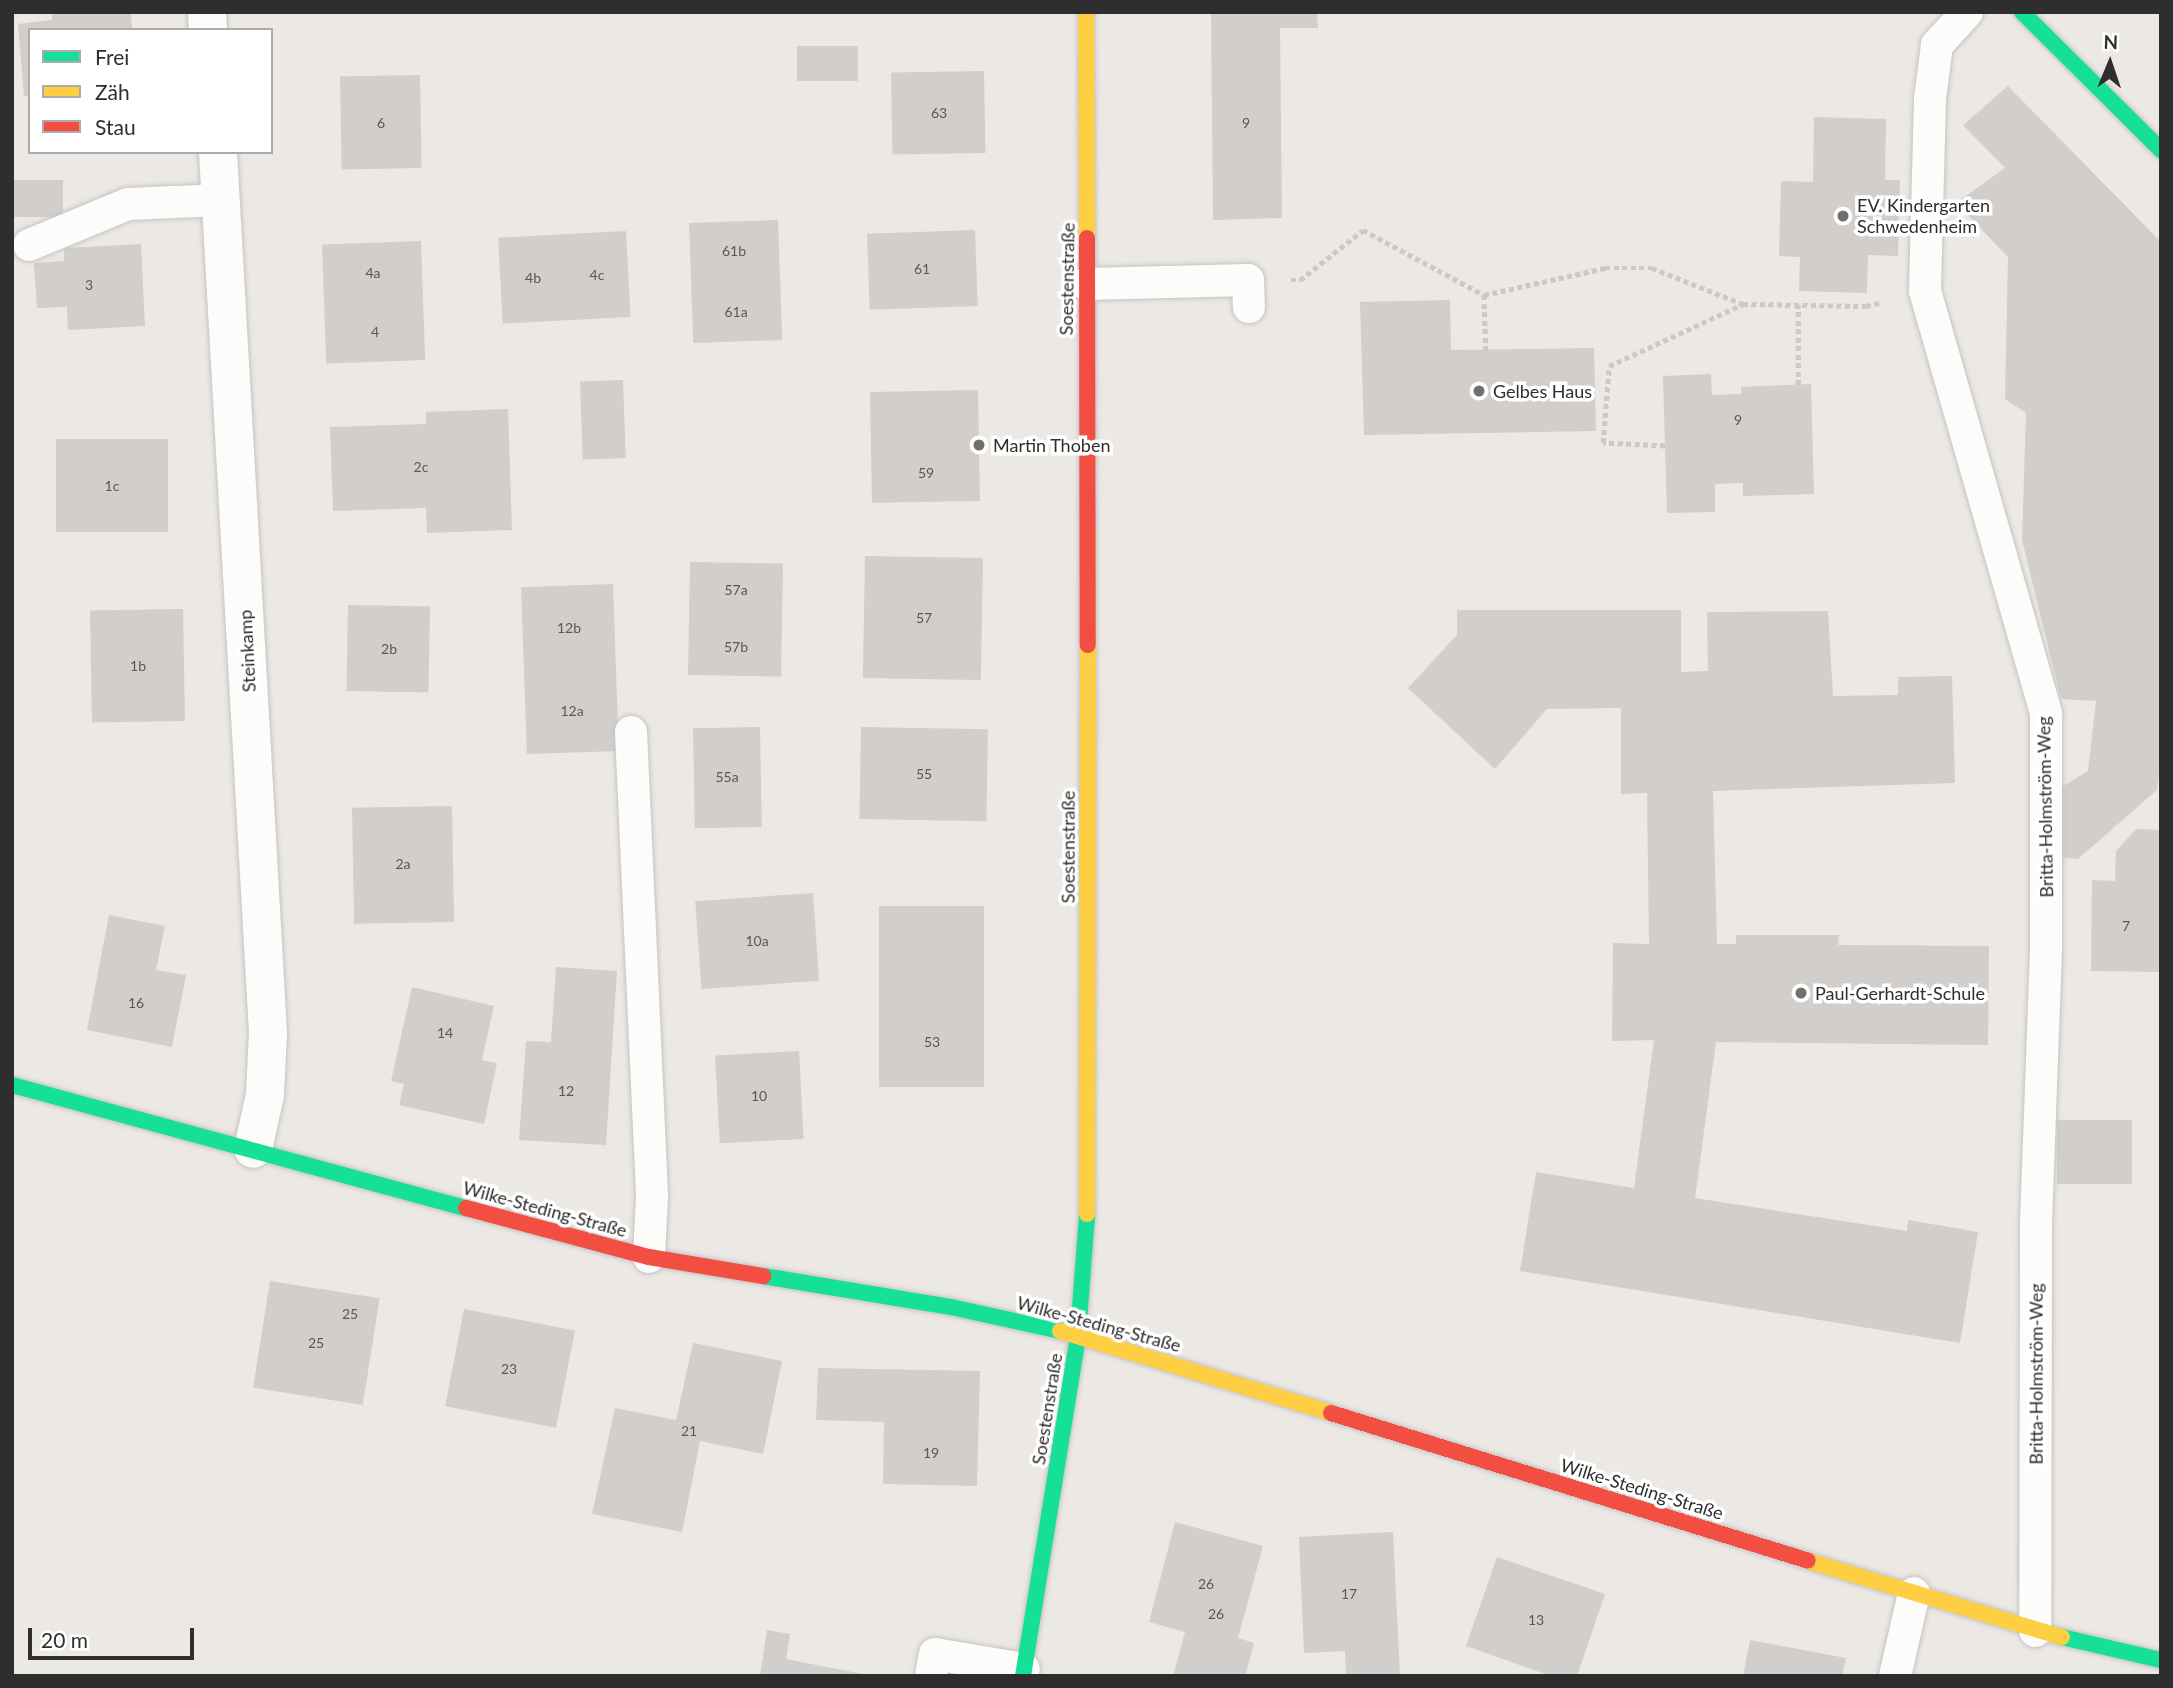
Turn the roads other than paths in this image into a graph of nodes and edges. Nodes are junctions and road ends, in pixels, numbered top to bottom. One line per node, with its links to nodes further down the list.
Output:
1 (1086, 12): 8 (street, Soestenstraße)
2 (1967, 12): 16 (lane, Britta-Holmström-Weg)
3 (2022, 12): 4 (street)
4 (2161, 150)
5 (218, 154): 6 (street, Steinkamp)
6 (221, 200): 7 (lane); 12 (street, Steinkamp)
7 (29, 245)
8 (1086, 284): 9 (lane); 14 (street, Soestenstraße)
9 (1249, 294)
10 (631, 732): 13 (lane)
11 (12, 1085): 12 (street, Wilke-Steding-Straße)
12 (253, 1149): 13 (street, Wilke-Steding-Straße)
13 (649, 1257): 14 (street, Wilke-Steding-Straße)
14 (1078, 1335): 15 (street, Wilke-Steding-Straße); 18 (street, Soestenstraße)
15 (1914, 1593): 16 (street, Wilke-Steding-Straße); 20 (lane)
16 (2035, 1631): 17 (street, Wilke-Steding-Straße)
17 (2161, 1660)
18 (1023, 1672): 19 (lane)
19 (931, 1676)
20 (1895, 1676)

